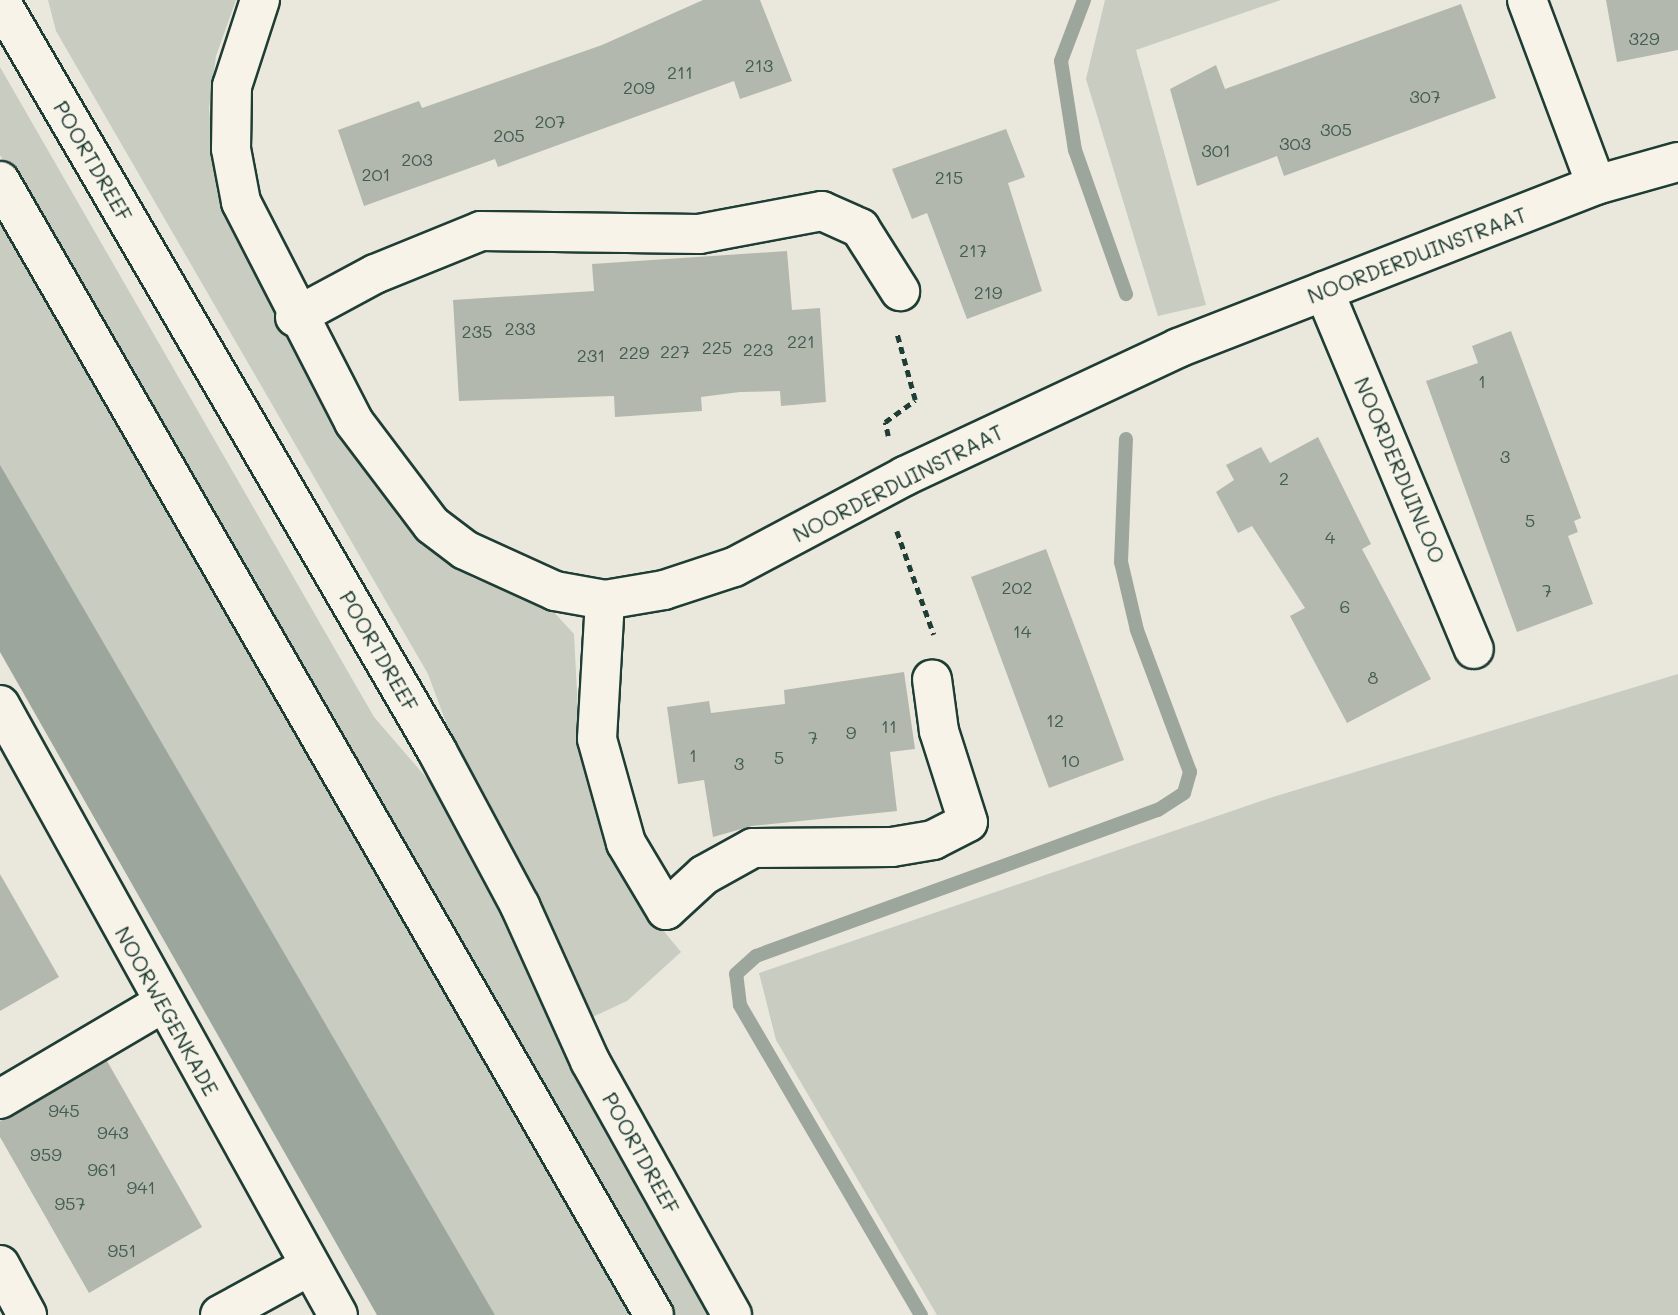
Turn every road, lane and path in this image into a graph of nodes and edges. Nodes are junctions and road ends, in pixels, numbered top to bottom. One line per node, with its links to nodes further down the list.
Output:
1 (260, 0): 9 (street, NOORDERDUINSTRAAT)
2 (1527, 0): 6 (street)
3 (0, 1): 24 (street, POORTDREEF)
4 (1678, 162): 6 (street, NOORDERDUINSTRAAT)
5 (0, 181): 23 (street)
6 (1596, 185): 8 (street, NOORDERDUINSTRAAT)
7 (900, 291): 9 (street); 10 (path)
8 (1324, 291): 10 (street, NOORDERDUINSTRAAT); 13 (street, NOORDERDUINLOO)
9 (295, 317): 12 (street, NOORDERDUINSTRAAT)
10 (905, 476): 12 (street, NOORDERDUINSTRAAT)
11 (882, 530): 14 (path)
12 (605, 600): 14 (street)
13 (1474, 649)
14 (932, 679)
15 (6, 730): 16 (street, NOORWEGENKADE)
16 (162, 1004): 17 (street); 19 (street, NOORWEGENKADE)
17 (0, 1099)
18 (0, 1265): 20 (street)
19 (310, 1266): 21 (street); 22 (street, NOORWEGENKADE)
20 (27, 1315)
21 (220, 1315)
22 (338, 1315)
23 (653, 1315)
24 (732, 1315)

